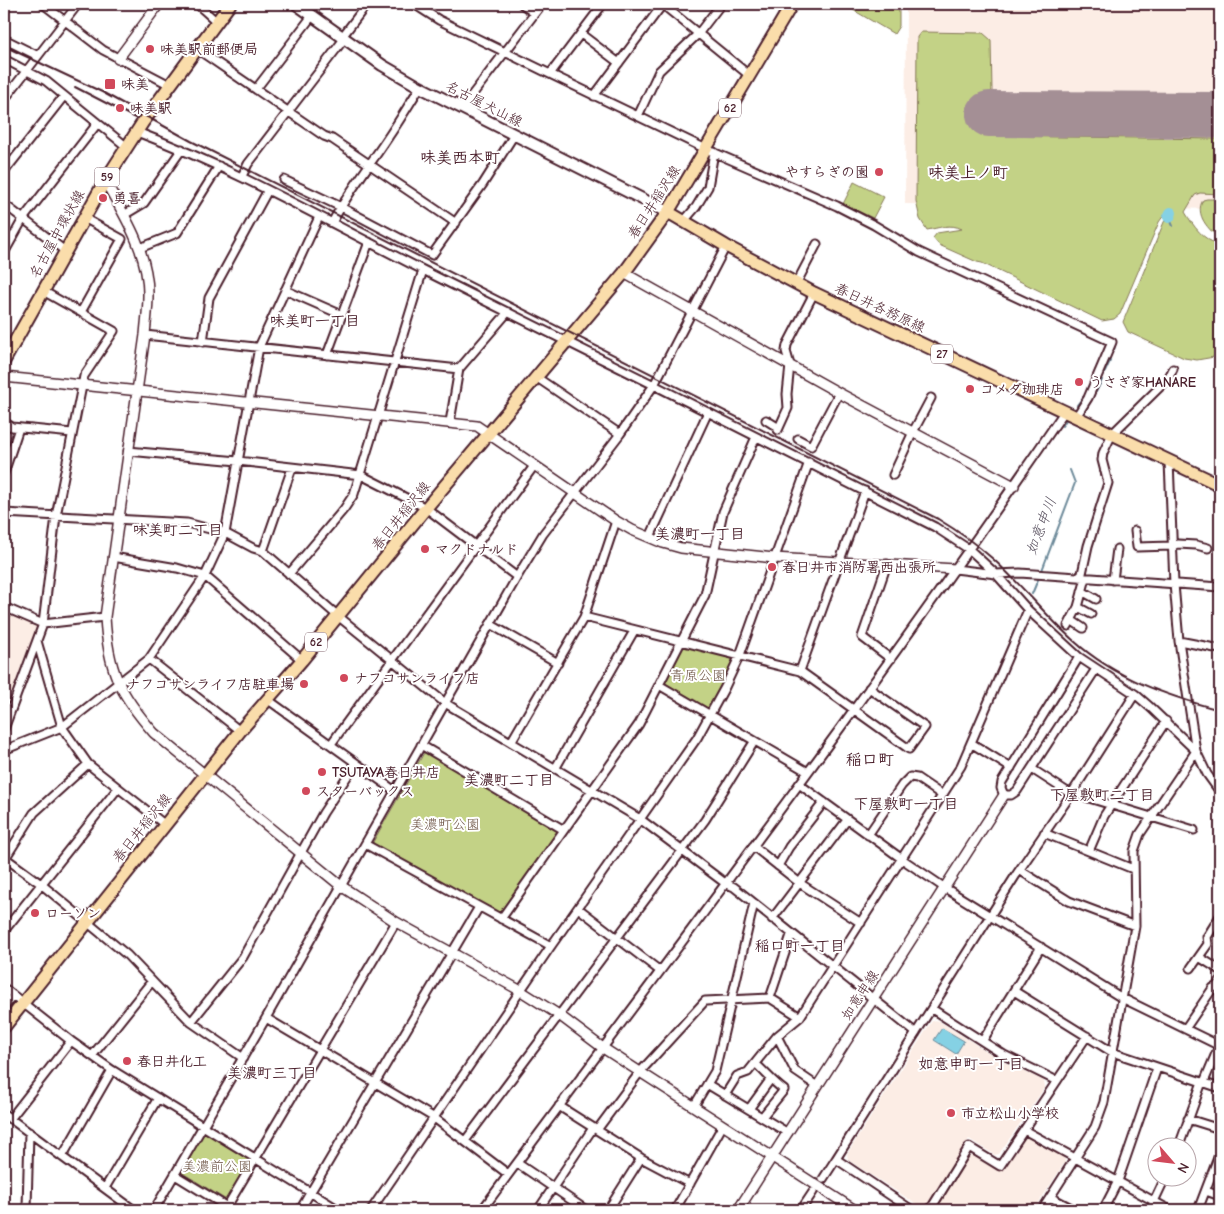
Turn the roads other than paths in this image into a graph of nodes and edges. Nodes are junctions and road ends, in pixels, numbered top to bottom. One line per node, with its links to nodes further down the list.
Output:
1 (43, 4): 17 (street)
2 (78, 4): 17 (street)
3 (159, 4): 27 (street)
4 (197, 4): 18 (street)
5 (230, 4): 18 (main road, 名古屋中環状線 / 59)
6 (296, 4): 16 (main road, 名古屋犬山線)
7 (367, 4): 22 (street)
8 (522, 4): 15 (street)
9 (542, 4): 15 (street)
10 (603, 4): 19 (street)
11 (663, 4): 20 (street); 28 (street)
12 (721, 4): 20 (street)
13 (792, 4): 31 (main road, 春日井稲沢線 / 62)
14 (419, 5): 24 (street)
15 (534, 13): 24 (street)
16 (312, 16): 22 (main road, 名古屋犬山線); 34 (street)
17 (65, 21): 25 (street); 27 (street)
18 (217, 22): 23 (main road, 名古屋中環状線 / 59)
19 (581, 34): 28 (street); 30 (street)
20 (698, 34): 31 (street); 40 (street)
21 (4, 38): 25 (street)
22 (343, 38): 33 (main road, 名古屋犬山線); 39 (street)
23 (197, 49): 32 (main road, 名古屋中環状線 / 59); 34 (street)
24 (505, 52): 30 (street); 38 (street)
25 (38, 56): 29 (street)
26 (4, 59): 29 (street)
27 (118, 59): 32 (street)
28 (619, 63): 36 (street)
29 (27, 71): 35 (street); 37 (street)
30 (550, 74): 36 (street)
31 (749, 75): 46 (main road, 春日井稲沢線 / 62)
32 (170, 85): 42 (main road, 名古屋中環状線 / 59)
33 (420, 87): 38 (main road, 名古屋犬山線); 47 (street)
34 (256, 89): 39 (street)
35 (64, 96): 41 (street); 49 (street)
36 (594, 96): 40 (street)
37 (4, 100)
38 (462, 108): 43 (main road, 名古屋犬山線)
39 (288, 110): 47 (street); 50 (street)
40 (638, 116): 46 (street)
41 (97, 124): 44 (street); 60 (street)
42 (136, 132): 44 (main road, 名古屋中環状線 / 59); 45 (street)
43 (514, 135): 56 (main road, 名古屋犬山線); 61 (street)
44 (127, 147): 52 (main road, 名古屋中環状線 / 59)
45 (182, 149): 48 (street); 57 (street)
46 (710, 150): 56 (main road, 春日井稲沢線 / 62); 62 (street); 103 (street)
47 (368, 164): 55 (street); 61 (street)
48 (219, 166): 50 (street); 69 (street)
49 (4, 172)
50 (242, 176): 53 (street)
51 (284, 180): 55 (street)
52 (104, 181): 57 (street); 59 (main road, 名古屋中環状線 / 59)
53 (268, 190): 58 (street); 84 (street)
54 (4, 204): 60 (street)
55 (341, 207): 61 (street); 63 (street)
56 (668, 212): 62 (main road, 春日井各務原線 / 27); 73 (main road, 春日井稲沢線 / 62)
57 (124, 215): 64 (street)
58 (319, 217): 63 (street); 75 (street)
59 (84, 218): 65 (street); 70 (main road, 名古屋中環状線 / 59)
60 (23, 219): 70 (street); 71 (street)
61 (456, 222)
62 (684, 222): 68 (main road, 春日井各務原線 / 27)
63 (332, 223): 66 (street)
64 (134, 235): 65 (street); 69 (street)
65 (122, 238): 79 (street)
66 (369, 242): 72 (street); 81 (street)
67 (817, 244): 74 (street)
68 (726, 246): 74 (main road, 春日井各務原線 / 27); 78 (street)
69 (140, 248): 82 (street)
70 (65, 251): 76 (main road, 名古屋中環状線 / 59)
71 (4, 253)
72 (423, 270): 80 (street); 88 (street)
73 (624, 273): 78 (street); 83 (main road, 春日井稲沢線 / 62)
74 (796, 284): 77 (main road, 春日井各務原線 / 27)
75 (285, 290): 81 (street); 85 (street)
76 (43, 291): 79 (street); 87 (main road, 名古屋中環状線 / 59)
77 (814, 293): 89 (street); 101 (main road, 春日井各務原線 / 27)
78 (693, 311): 89 (street); 95 (street)
79 (81, 312): 94 (street)
80 (508, 312): 83 (street); 90 (street)
81 (342, 315): 86 (street)
82 (145, 335): 84 (street); 96 (street)
83 (567, 341): 93 (main road, 春日井稲沢線 / 62); 95 (street)
84 (204, 342): 85 (street)
85 (258, 348): 86 (street); 99 (street)
86 (327, 355): 88 (street)
87 (4, 360)
88 (395, 363): 90 (street); 102 (street)
89 (790, 365): 97 (street); 104 (street)
90 (459, 370): 106 (street)
91 (1173, 370): 112 (street)
92 (4, 377): 94 (street)
93 (536, 377): 110 (main road, 春日井稲沢線 / 62); 111 (street)
94 (83, 384): 96 (street); 109 (street)
95 (654, 385): 100 (street); 111 (street)
96 (137, 390): 99 (street); 115 (street)
97 (839, 393): 108 (street); 114 (street)
98 (931, 398): 108 (street)
99 (249, 403): 102 (street); 116 (street)
100 (708, 412): 113 (street); 135 (street)
101 (1064, 412): 103 (main road, 春日井各務原線 / 27); 125 (street)
102 (379, 416): 106 (street); 123 (street)
103 (1076, 417): 112 (main road, 春日井各務原線 / 27)
104 (766, 420)
105 (4, 422): 107 (street)
106 (450, 422): 110 (street)
107 (19, 428): 109 (street); 121 (street)
108 (913, 432): 122 (street); 125 (street)
109 (72, 433): 130 (street)
110 (488, 434): 119 (street); 128 (main road, 春日井稲沢線 / 62)
111 (620, 434): 127 (street)
112 (1112, 434): 117 (main road, 春日井各務原線 / 27); 152 (street)
113 (756, 437): 118 (street); 142 (street)
114 (798, 439)
115 (128, 451): 116 (street); 131 (street)
116 (238, 461): 120 (street); 134 (street)
117 (1169, 461): 124 (main road, 春日井各務原線 / 27); 137 (street)
118 (809, 462): 126 (street); 144 (street)
119 (534, 466): 127 (street); 136 (street)
120 (292, 468): 123 (street); 141 (street)
121 (4, 473)
122 (893, 474)
123 (361, 475): 128 (street); 148 (street)
124 (1220, 485)
125 (1014, 486): 139 (street)
126 (865, 491): 139 (street); 145 (street)
127 (575, 492): 132 (street); 151 (street)
128 (426, 508): 136 (street); 162 (main road, 春日井稲沢線 / 62)
129 (4, 513): 130 (street)
130 (56, 516): 131 (street); 165 (street)
131 (119, 518): 134 (street); 143 (street)
132 (616, 521): 135 (street); 164 (street)
133 (1135, 531): 137 (street)
134 (225, 533): 141 (street); 150 (street)
135 (650, 537): 142 (street)
136 (475, 545): 151 (street); 178 (street)
137 (1172, 546): 138 (street); 154 (street)
138 (1208, 548)
139 (970, 550): 147 (street); 149 (street)
140 (1117, 550): 153 (street)
141 (263, 552): 148 (street)
142 (714, 552): 144 (street); 170 (street)
143 (113, 557): 150 (street); 163 (street)
144 (774, 558): 145 (street); 173 (street)
145 (838, 561): 146 (street); 181 (street)
146 (887, 564): 147 (street); 176 (street)
147 (955, 569): 149 (street); 176 (street)
148 (289, 574): 162 (street)
149 (996, 574): 152 (street); 160 (street)
150 (205, 576): 175 (street); 177 (street)
151 (517, 577): 166 (street)
152 (1083, 578): 153 (street); 156 (street)
153 (1113, 580): 154 (street)
154 (1174, 584): 155 (street); 171 (street)
155 (1220, 587)
156 (1082, 591): 157 (street); 159 (street)
157 (1096, 599)
158 (4, 607): 165 (street)
159 (1078, 607): 161 (street); 167 (street)
160 (1028, 610): 174 (street); 196 (street)
161 (1091, 614)
162 (338, 616): 177 (main road, 春日井稲沢線 / 62); 178 (street)
163 (105, 617): 165 (street); 182 (street)
164 (584, 617): 168 (street); 179 (street)
165 (43, 624): 169 (street)
166 (490, 624): 179 (street); 187 (street)
167 (1083, 628)
168 (634, 631): 170 (street); 204 (street)
169 (37, 641): 191 (street); 192 (street)
170 (681, 641): 173 (street); 183 (street)
171 (1179, 641): 172 (street); 200 (street)
172 (1220, 649)
173 (740, 656): 181 (street); 189 (street)
174 (1079, 657): 180 (street); 203 (street)
175 (149, 659): 182 (street); 193 (street)
176 (891, 659): 184 (street)
177 (302, 660): 186 (main road, 春日井稲沢線 / 62)
178 (392, 660): 187 (street); 197 (street)
179 (558, 663): 194 (street)
180 (1096, 669): 185 (street); 205 (street)
181 (800, 671): 188 (street)
182 (118, 684): 191 (street); 207 (street)
183 (659, 685): 189 (street); 211 (street)
184 (869, 688): 188 (street); 188 (street)
185 (1135, 694): 190 (street); 213 (street)
186 (267, 699): 193 (main road, 春日井稲沢線 / 62); 197 (street)
187 (445, 703): 194 (street); 198 (street)
188 (854, 709): 206 (street)
189 (710, 715): 195 (street); 219 (street)
190 (1166, 721): 200 (street); 217 (street)
191 (62, 727): 199 (street); 202 (street)
192 (4, 729)
193 (240, 731): 207 (main road, 春日井稲沢線 / 62)
194 (511, 742): 204 (street)
195 (754, 742): 206 (street); 228 (street)
196 (971, 743): 203 (street); 214 (street)
197 (331, 744): 201 (street)
198 (421, 745): 210 (street); 222 (street)
199 (4, 750)
200 (1196, 751): 212 (street); 218 (street)
201 (356, 763): 210 (street); 230 (street)
202 (88, 764): 209 (street); 231 (street)
203 (1011, 768): 215 (street)
204 (555, 769): 211 (street)
205 (1032, 769): 213 (street); 215 (street)
206 (808, 772): 208 (street)
207 (205, 774): 221 (main road, 春日井稲沢線 / 62); 230 (street)
208 (800, 784): 216 (street); 227 (street)
209 (118, 788): 221 (street); 237 (street)
210 (395, 791): 226 (street)
211 (592, 791): 219 (street); 222 (street)
212 (1220, 792)
213 (1072, 793): 217 (street); 224 (street)
214 (942, 795): 225 (street); 232 (street)
215 (1004, 795): 240 (street, 如意申線)
216 (824, 802): 220 (street); 233 (street)
217 (1111, 805): 218 (street); 229 (street)
218 (1151, 817): 223 (street); 234 (street)
219 (640, 820): 228 (street); 243 (street)
220 (847, 820): 225 (street); 238 (street)
221 (164, 824): 248 (main road, 春日井稲沢線 / 62)
222 (564, 830): 246 (street)
223 (1194, 830)
224 (1044, 833): 229 (street); 235 (street)
225 (868, 835): 232 (street)
226 (365, 844): 239 (street); 242 (street)
227 (753, 846): 233 (street); 236 (street)
228 (682, 850): 236 (street); 254 (street)
229 (1089, 851): 234 (street)
230 (300, 853): 239 (street); 279 (street)
231 (5, 857): 237 (street)
232 (902, 859): 240 (street); 250 (street)
233 (778, 866): 238 (street)
234 (1133, 869): 251 (street)
235 (1021, 871): 244 (street); 251 (street)
236 (725, 883): 241 (street); 262 (street)
237 (41, 884): 248 (street); 252 (street)
238 (801, 884): 247 (street); 250 (street)
239 (341, 886): 249 (street); 278 (street)
240 (945, 888): 244 (street); 272 (street, 如意申線)
241 (754, 903): 247 (street); 271 (street)
242 (478, 906): 246 (street); 257 (street)
243 (578, 908): 254 (street); 255 (street)
244 (990, 916): 256 (street); 275 (street)
245 (1220, 916): 258 (street)
246 (502, 919): 255 (street)
247 (772, 919): 253 (street)
248 (88, 921): 264 (street); 273 (main road, 春日井稲沢線 / 62)
249 (396, 922): 257 (street); 289 (street)
250 (861, 923): 259 (street)
251 (1135, 926): 270 (street)
252 (4, 931)
253 (791, 935): 259 (street); 269 (street)
254 (616, 938): 262 (street); 276 (street)
255 (551, 946): 266 (street)
256 (1041, 947): 267 (street); 270 (street)
257 (453, 952): 266 (street); 300 (street)
258 (1199, 958): 260 (street); 261 (street)
259 (833, 967): 272 (street); 277 (street)
260 (1191, 968)
261 (1220, 970)
262 (660, 971): 288 (street)
263 (1220, 980): 281 (street)
264 (152, 981): 279 (street); 291 (street)
265 (4, 988): 268 (street)
266 (521, 991): 276 (street); 310 (street)
267 (1014, 991): 284 (street); 286 (street)
268 (13, 995): 273 (street); 274 (street)
269 (770, 998): 271 (street); 277 (street)
270 (1122, 998): 281 (street); 290 (street)
271 (731, 1000): 296 (street); 301 (street)
272 (873, 1000): 282 (street); 302 (street, 如意申線)
273 (23, 1003): 280 (main road, 春日井稲沢線 / 62); 285 (street)
274 (4, 1008)
275 (932, 1009): 282 (street); 286 (street)
276 (559, 1015): 288 (street); 321 (street)
277 (800, 1017): 283 (street)
278 (266, 1018): 289 (street); 292 (street)
279 (191, 1022): 292 (street)
280 (4, 1027)
281 (1185, 1030): 287 (street)
282 (916, 1033): 328 (street)
283 (777, 1036): 293 (street); 302 (street)
284 (1087, 1036): 290 (street); 298 (street)
285 (71, 1040): 291 (street); 309 (street)
286 (982, 1040): 298 (street)
287 (1220, 1046): 299 (street)
288 (603, 1048): 296 (street); 306 (street)
289 (320, 1050): 300 (street); 325 (street)
290 (1112, 1052): 294 (street); 327 (street)
291 (92, 1056): 295 (street)
292 (243, 1058): 313 (street)
293 (756, 1064): 297 (street); 304 (street)
294 (1157, 1068): 299 (street); 333 (street)
295 (112, 1070): 305 (street); 323 (street)
296 (640, 1072): 307 (street); 315 (street)
297 (770, 1080): 308 (street); 311 (street)
298 (1057, 1080): 317 (street)
299 (1203, 1082): 303 (street); 312 (street)
300 (376, 1083): 310 (street); 339 (street)
301 (707, 1084): 304 (street); 307 (street)
302 (817, 1086): 319 (street, 如意申線)
303 (1220, 1088)
304 (725, 1095): 308 (street)
305 (158, 1098): 313 (street); 336 (street)
306 (559, 1106): 315 (street); 329 (street)
307 (694, 1106): 314 (street)
308 (749, 1109): 311 (street)
309 (7, 1116): 318 (street)
310 (433, 1117): 321 (street); 350 (street)
311 (762, 1117): 319 (street)
312 (1188, 1119): 316 (street); 320 (street)
313 (204, 1125): 325 (street); 331 (street)
314 (723, 1125): 324 (street); 334 (street)
315 (595, 1129): 326 (street); 337 (street)
316 (1220, 1129)
317 (1024, 1130): 327 (street); 360 (street)
318 (29, 1132): 323 (street); 345 (street)
319 (788, 1133): 324 (street, 如意申線)
320 (1182, 1136)
321 (465, 1141): 330 (street)
322 (1220, 1155): 338 (street)
323 (62, 1157): 336 (street)
324 (772, 1157): 356 (street, 如意申線); 358 (street)
325 (256, 1158): 339 (street); 344 (street)
326 (640, 1158): 334 (street); 354 (street)
327 (1076, 1158): 333 (street); 342 (street)
328 (836, 1160): 332 (street); 359 (street)
329 (517, 1163): 330 (street); 337 (street)
330 (508, 1174): 351 (street)
331 (175, 1175): 344 (street); 347 (street)
332 (824, 1179)
333 (1118, 1181): 343 (street); 363 (street)
334 (690, 1184): 355 (street)
335 (1161, 1186): 343 (street)
336 (105, 1188): 346 (street)
337 (554, 1188): 352 (street); 353 (street)
338 (1206, 1191): 341 (street); 366 (street)
339 (310, 1192): 348 (street); 349 (street)
340 (813, 1192): 357 (street)
341 (1220, 1196)
342 (1050, 1198): 361 (street); 362 (street)
343 (1154, 1201): 364 (street); 365 (street)
344 (226, 1209)
345 (31, 1210)
346 (134, 1210)
347 (154, 1210)
348 (300, 1210)
349 (339, 1210)
350 (371, 1210)
351 (482, 1210)
352 (538, 1210)
353 (586, 1210)
354 (608, 1210)
355 (675, 1210)
356 (738, 1210)
357 (801, 1210)
358 (855, 1210)
359 (912, 1210)
360 (930, 1210)
361 (1042, 1210)
362 (1075, 1210)
363 (1104, 1210)
364 (1150, 1210)
365 (1170, 1210)
366 (1198, 1210)

